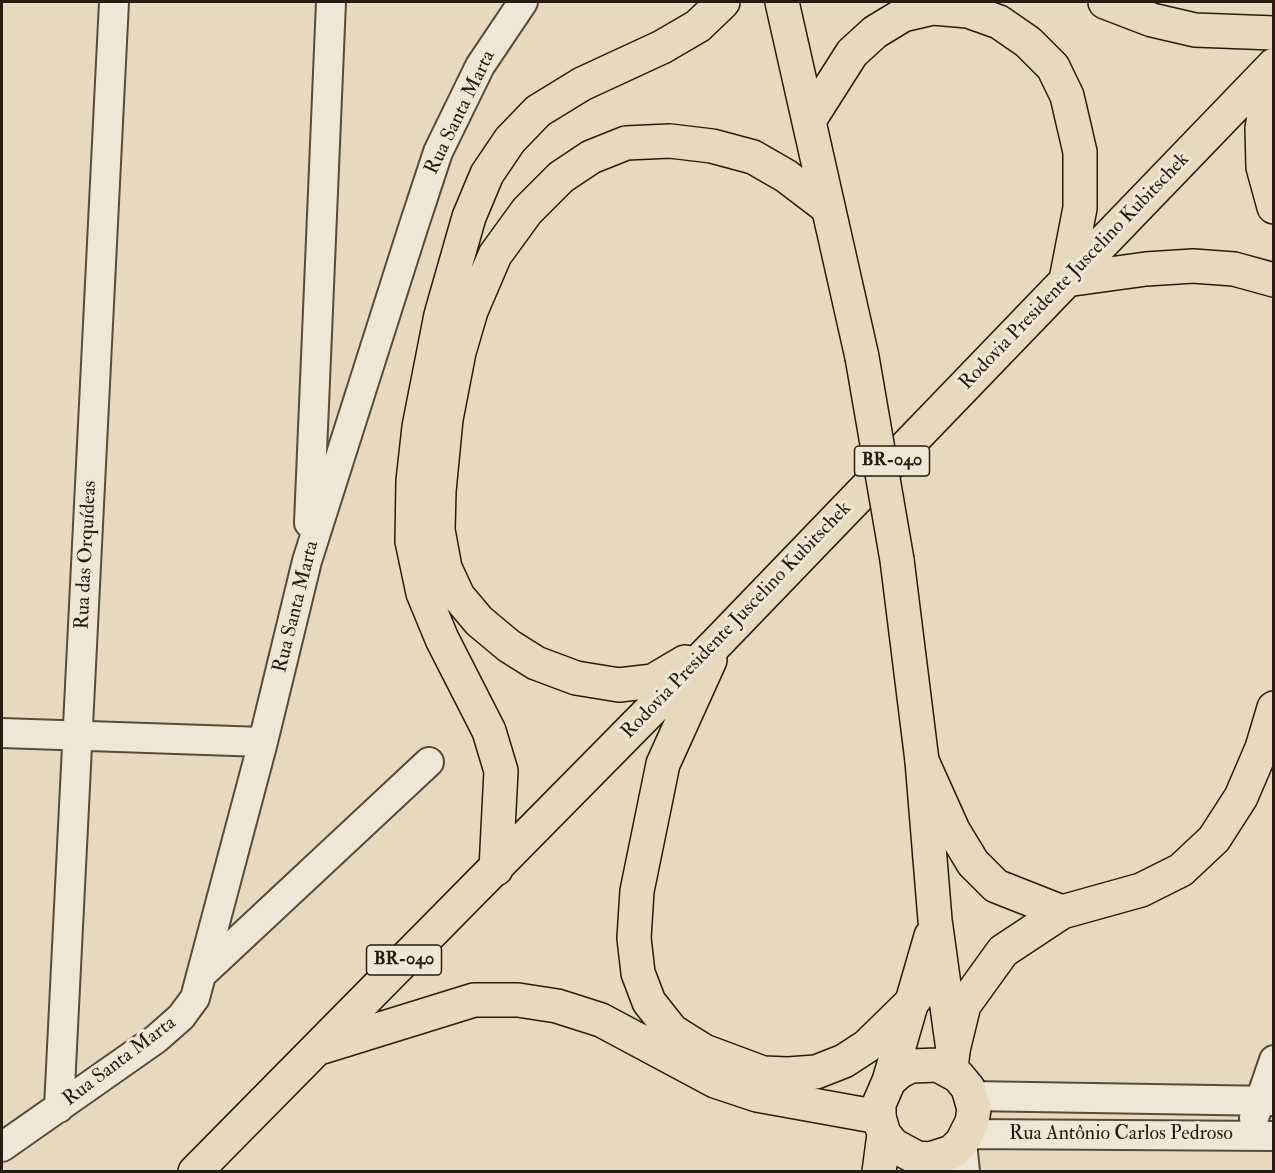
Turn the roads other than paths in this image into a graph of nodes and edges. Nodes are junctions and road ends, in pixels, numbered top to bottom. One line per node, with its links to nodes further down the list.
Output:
1 (114, 2): 20 (street, Rua das Orquídeas)
2 (332, 2): 16 (street)
3 (523, 2): 16 (street, Rua Santa Marta)
4 (723, 2): 24 (main road)
5 (782, 2): 11 (main road)
6 (1105, 2): 7 (main road)
7 (1160, 11): 8 (main road)
8 (1274, 33)
9 (1274, 65): 14 (main road, Rodovia Presidente Juscelino Kubitschek / BR-040)
10 (1274, 84): 12 (main road)
11 (810, 119): 13 (main road); 14 (main road)
12 (1274, 207)
13 (828, 208): 17 (main road); 22 (main road, bridge)
14 (1066, 280): 15 (main road); 17 (main road, Rodovia Presidente Juscelino Kubitschek / BR-040)
15 (1274, 280)
16 (307, 561): 21 (street, Rua Santa Marta)
17 (717, 642): 24 (main road, Rodovia Presidente Juscelino Kubitschek / BR-040); 28 (main road)
18 (1274, 708): 25 (main road)
19 (2, 733): 20 (street)
20 (79, 736): 21 (street); 35 (street, Rua das Orquídeas)
21 (263, 742): 27 (street, Rua Santa Marta)
22 (922, 761): 25 (main road); 26 (main road)
23 (429, 762): 27 (street)
24 (496, 869): 29 (main road, Rodovia Presidente Juscelino Kubitschek / BR-040)
25 (1062, 912): 30 (main road)
26 (935, 920): 28 (main road); 30 (main road)
27 (202, 974): 35 (street, Rua Santa Marta)
28 (915, 999): 32 (main road)
29 (312, 1051): 36 (main road); 40 (main road, Rodovia Presidente Juscelino Kubitschek / BR-040)
30 (952, 1060): 32 (main road); 33 (main road)
31 (1274, 1060): 34 (street)
32 (889, 1081): 36 (main road)
33 (971, 1096): 34 (street, Rua Antônio Carlos Pedroso); 39 (main road)
34 (1266, 1100): 37 (street)
35 (59, 1108): 38 (street, Rua Santa Marta)
36 (882, 1126): 39 (main road); 41 (main road)
37 (1262, 1135): 39 (street, Rua Antônio Carlos Pedroso)
38 (2, 1147)
39 (947, 1158)
40 (195, 1172)
41 (879, 1172)

